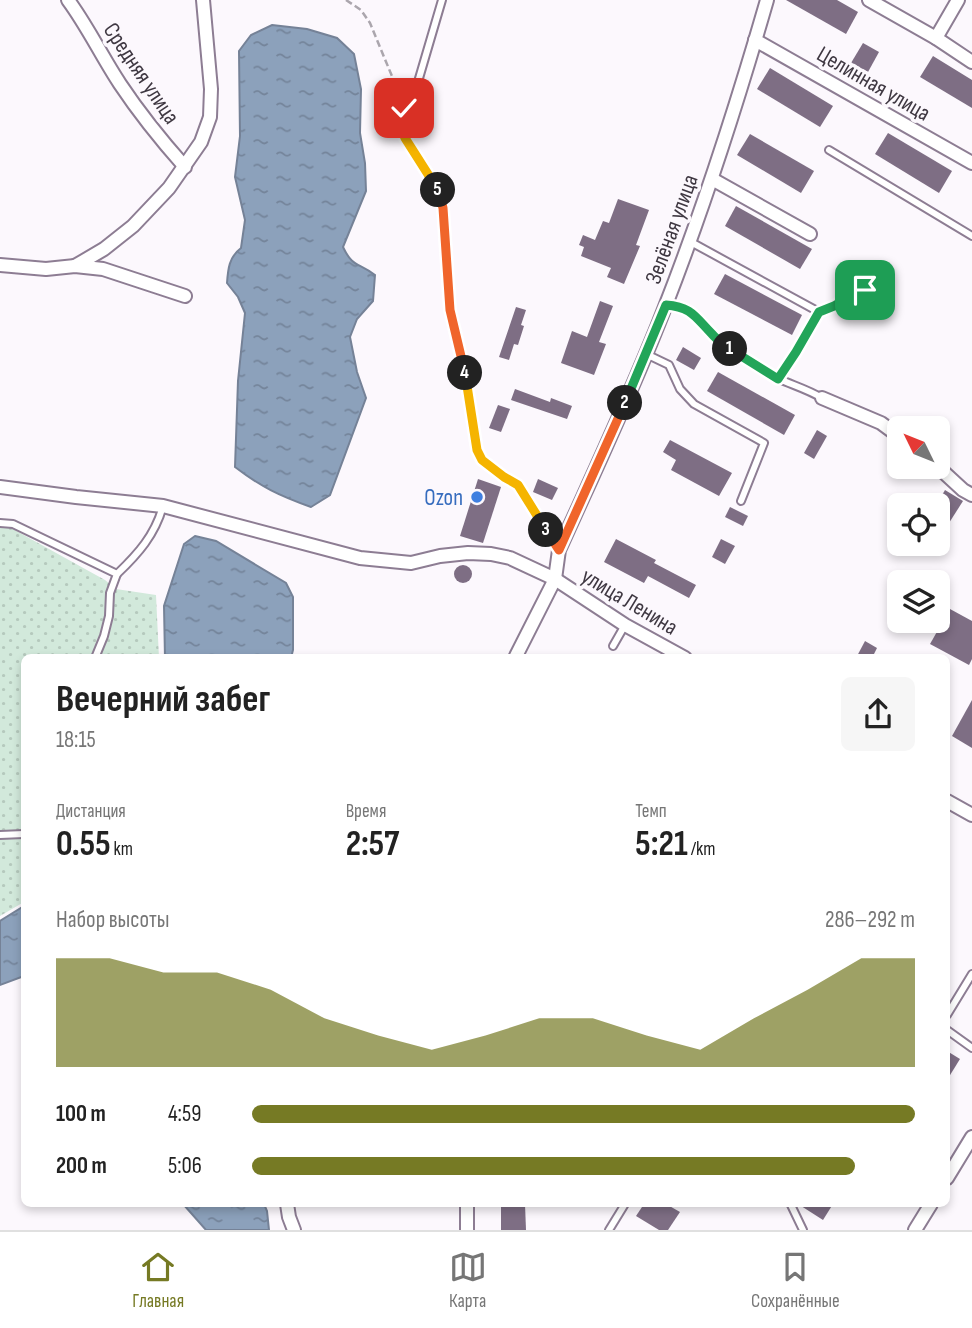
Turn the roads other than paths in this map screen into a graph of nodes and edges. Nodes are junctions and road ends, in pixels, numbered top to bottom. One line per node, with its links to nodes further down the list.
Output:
1 (68, 0): 12 (street, Средняя улица)
2 (203, 0): 12 (street)
3 (442, 0): 33 (lane)
4 (767, 0): 8 (street, Зелёная улица)
5 (869, 0): 7 (street)
6 (958, 0): 7 (street)
7 (936, 38): 9 (street)
8 (755, 40): 11 (street, Целинная улица); 13 (street, Зелёная улица)
9 (972, 62)
10 (829, 149): 15 (lane)
11 (972, 163)
12 (185, 167): 18 (street)
13 (712, 178): 14 (street); 16 (street, Зелёная улица)
14 (810, 234)
15 (972, 236)
16 (689, 241): 21 (street, Зелёная улица); 22 (lane)
17 (0, 265): 18 (street)
18 (75, 266): 20 (street)
19 (880, 285): 22 (lane)
20 (185, 296)
21 (666, 305): 23 (street, Зелёная улица); 24 (lane)
22 (819, 312): 24 (lane)
23 (646, 354): 30 (lane); 33 (street, Зелёная улица)
24 (778, 379): 25 (lane)
25 (822, 398): 26 (street)
26 (887, 427)
27 (950, 478): 29 (street)
28 (0, 487): 31 (street, улица Ленина)
29 (972, 495)
30 (741, 501)
31 (163, 506): 34 (lane); 35 (street, улица Ленина)
32 (0, 523): 34 (lane)
33 (559, 550): 35 (street, Зелёная улица)
34 (117, 574): 38 (lane)
35 (555, 579): 36 (street, улица Ленина); 39 (street, Зелёная улица)
36 (625, 625): 37 (lane); 40 (street, улица Ленина)
37 (613, 646)
38 (97, 654)
39 (517, 654)
40 (678, 654)
41 (950, 803): 42 (street)
42 (972, 815)
43 (21, 834): 44 (lane)
44 (0, 835)
45 (972, 974): 46 (lane)
46 (950, 1010)
47 (950, 1032): 48 (lane)
48 (972, 1048)
49 (972, 1137): 50 (street)
50 (950, 1173)
51 (287, 1207): 56 (street)
52 (467, 1207): 57 (street)
53 (623, 1207): 58 (lane)
54 (792, 1207): 59 (lane)
55 (929, 1207): 60 (street)
56 (294, 1230)
57 (467, 1230)
58 (609, 1230)
59 (803, 1230)
60 (915, 1230)

